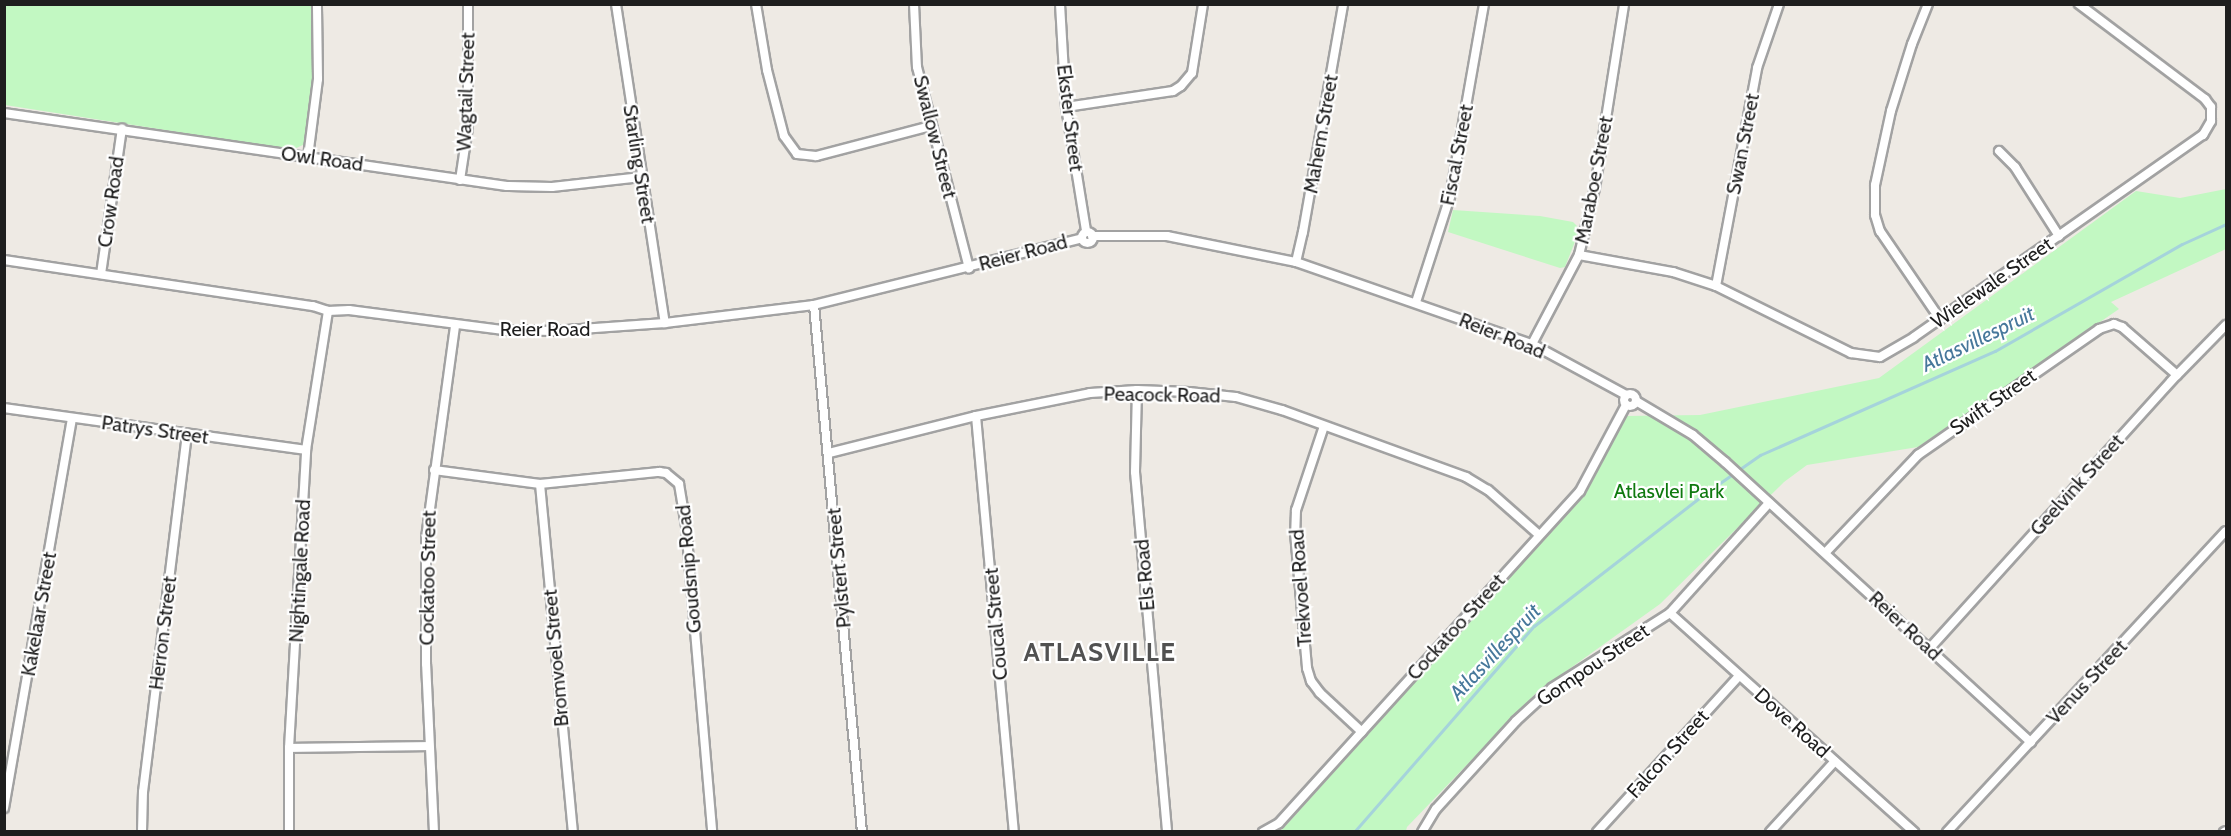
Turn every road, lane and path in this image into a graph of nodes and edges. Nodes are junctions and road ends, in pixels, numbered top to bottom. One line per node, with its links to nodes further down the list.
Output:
1 (317, 4): 19 (street)
2 (468, 4): 21 (street, Wagtail Street)
3 (616, 4): 20 (street, Starling Street)
4 (756, 4): 16 (street)
5 (914, 4): 16 (street, Swallow Street)
6 (1060, 4): 14 (street, Ekster Street)
7 (1203, 4): 14 (street)
8 (1343, 4): 26 (street, Mahem Street)
9 (1484, 4): 30 (street, Fiscal Street)
10 (1624, 4): 24 (street, Maraboe Street)
11 (1779, 4): 29 (street, Swan Street)
12 (1928, 4): 33 (street)
13 (2079, 4): 23 (street, Wielewale Street)
14 (1066, 107): 22 (street, Ekster Street)
15 (4, 113): 17 (street, Owl Road)
16 (931, 126): 27 (street, Swallow Street)
17 (122, 129): 19 (street, Owl Road); 28 (street, Crow Road)
18 (1999, 151): 23 (street)
19 (308, 157): 21 (street, Owl Road)
20 (641, 177): 21 (street, Owl Road); 34 (street, Starling Street)
21 (460, 180)
22 (1087, 235): 26 (street, Reier Road); 27 (street, Reier Road)
23 (2060, 236): 33 (street, Wielewale Street)
24 (1579, 255): 29 (street, Wielewale Street); 37 (street, Maraboe Street)
25 (4, 260): 28 (street, Reier Road)
26 (1296, 262): 30 (street, Reier Road)
27 (969, 268): 31 (street, Reier Road)
28 (101, 274): 32 (street, Reier Road)
29 (1716, 286): 33 (street, Wielewale Street)
30 (1416, 302): 37 (street, Reier Road)
31 (814, 305): 34 (street, Reier Road); 49 (street, Pylstert Street)
32 (328, 311): 36 (street, Reier Road); 48 (street, Nightingale Road)
33 (1940, 319)
34 (665, 323): 36 (street, Reier Road)
35 (2226, 324): 38 (street, Geelvink Street)
36 (455, 325): 50 (street, Cockatoo Street)
37 (1532, 344): 40 (street, Reier Road)
38 (2176, 375): 55 (street, Swift Street); 57 (street, Geelvink Street)
39 (1137, 390): 44 (street, Peacock Road); 46 (street, Peacock Road); 72 (street, Els Road)
40 (1626, 395): 41 (street); 42 (street)
41 (1636, 401): 42 (street); 52 (street, Reier Road)
42 (1626, 405): 54 (street, Cockatoo Street)
43 (4, 408): 45 (street, Patrys Street)
44 (976, 416): 49 (street, Peacock Road); 71 (street, Coucal Street)
45 (72, 418): 47 (street, Patrys Street); 64 (street, Kakelaar Street)
46 (1324, 426): 54 (street, Peacock Road); 59 (street, Trekvoel Road)
47 (187, 435): 48 (street, Patrys Street); 65 (street, Herron Street)
48 (306, 450): 62 (street, Nightingale Road)
49 (829, 453): 70 (street, Pylstert Street)
50 (434, 470): 51 (street, Goudsnip Road); 61 (street, Cockatoo Street)
51 (540, 484): 68 (street, Bromvoel Street); 69 (street, Goudsnip Road)
52 (1769, 502): 55 (street, Reier Road); 56 (street, Gompou Street)
53 (2226, 531): 60 (street, Venus Street)
54 (1539, 535): 59 (street, Cockatoo Street)
55 (1826, 552): 57 (street, Reier Road)
56 (1670, 613): 58 (street, Dove Road); 74 (street, Gompou Street)
57 (1930, 648): 60 (street, Reier Road)
58 (1739, 676): 63 (street, Dove Road); 75 (street, Falcon Street)
59 (1362, 732): 73 (street, Cockatoo Street)
60 (2031, 742): 78 (street, Venus Street)
61 (429, 746): 62 (street); 67 (street, Cockatoo Street)
62 (289, 748): 66 (street, Nightingale Road)
63 (1835, 761): 76 (street); 77 (street, Dove Road)
64 (4, 808)
65 (142, 831)
66 (289, 831)
67 (434, 831)
68 (573, 831)
69 (712, 831)
70 (862, 831)
71 (1014, 831)
72 (1167, 831)
73 (1263, 831)
74 (1422, 831)
75 (1597, 831)
76 (1770, 831)
77 (1914, 831)
78 (1947, 831)

